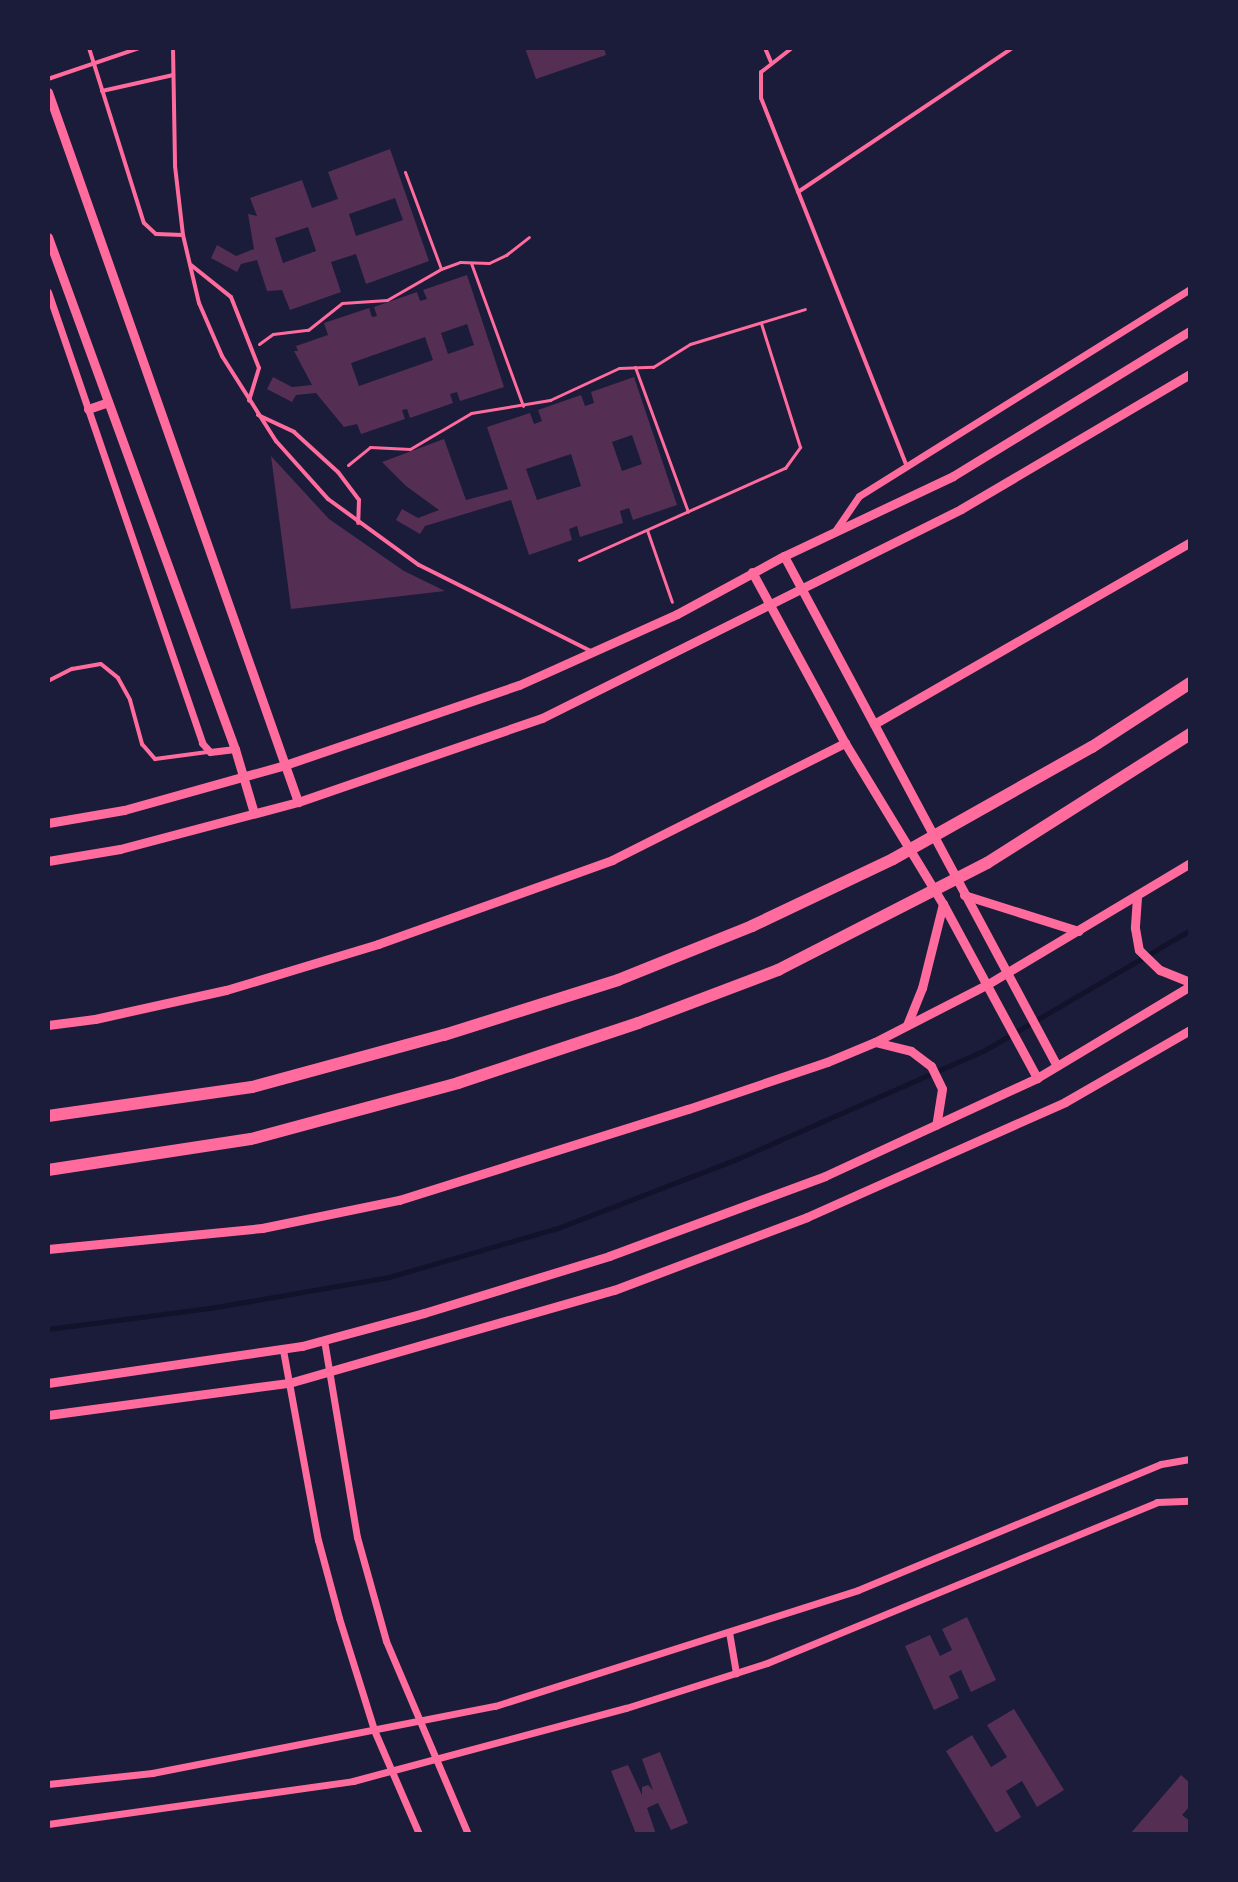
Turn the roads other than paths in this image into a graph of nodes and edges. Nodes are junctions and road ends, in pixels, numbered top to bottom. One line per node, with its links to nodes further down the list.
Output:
1 (89, 48): 8 (lane)
2 (139, 48): 8 (lane)
3 (173, 48): 9 (lane)
4 (765, 48): 7 (lane)
5 (792, 48): 7 (lane)
6 (1012, 48): 13 (lane)
7 (771, 62): 13 (lane)
8 (94, 64): 10 (lane); 11 (lane)
9 (173, 75): 11 (lane); 14 (lane)
10 (48, 79)
11 (102, 91): 14 (lane)
12 (48, 92): 41 (street)
13 (798, 192): 25 (lane)
14 (183, 235): 16 (lane)
15 (48, 237): 22 (street)
16 (190, 264): 21 (lane); 21 (lane)
17 (1190, 289): 25 (street)
18 (48, 292): 23 (street)
19 (1190, 331): 27 (street)
20 (1190, 374): 31 (street)
21 (249, 400): 24 (lane)
22 (108, 402): 23 (street); 39 (street)
23 (88, 409): 40 (street)
24 (258, 415): 26 (lane); 26 (lane)
25 (907, 466): 27 (street)
26 (358, 523): 33 (lane)
27 (834, 532): 29 (street)
28 (1190, 542): 36 (street)
29 (784, 556): 30 (street); 31 (street)
30 (752, 572): 32 (street); 33 (street)
31 (802, 590): 32 (street); 36 (street)
32 (769, 606): 38 (street); 43 (street)
33 (593, 652): 41 (street)
34 (48, 681): 40 (lane)
35 (1190, 683): 61 (highway)
36 (874, 724): 48 (street)
37 (1190, 734): 63 (highway)
38 (845, 743): 50 (street); 55 (street)
39 (235, 749): 40 (street); 42 (street)
40 (210, 752)
41 (285, 765): 42 (street); 43 (street)
42 (242, 775): 44 (street); 45 (street)
43 (298, 802): 44 (street)
44 (254, 813): 46 (street)
45 (48, 823)
46 (48, 861)
47 (1190, 863): 49 (street)
48 (964, 895): 51 (street); 52 (street)
49 (1137, 897): 51 (street); 54 (street)
50 (943, 904): 53 (street); 56 (street)
51 (1078, 931): 52 (street)
52 (1007, 973): 53 (street); 59 (street)
53 (988, 984): 56 (street); 60 (street)
54 (1190, 984): 59 (street)
55 (48, 1025)
56 (907, 1025): 58 (street)
57 (1190, 1030): 67 (street)
58 (875, 1042): 62 (street); 64 (street)
59 (1057, 1066): 60 (street)
60 (1037, 1078): 62 (street)
61 (48, 1116)
62 (936, 1125): 65 (street)
63 (48, 1170)
64 (48, 1249)
65 (324, 1340): 66 (street); 67 (street)
66 (283, 1350): 68 (street); 69 (street)
67 (330, 1372): 69 (street); 75 (street)
68 (48, 1383)
69 (289, 1383): 70 (street); 76 (street)
70 (48, 1415)
71 (1190, 1459): 73 (street)
72 (1190, 1501): 74 (street)
73 (729, 1632): 74 (street); 75 (street)
74 (736, 1673): 77 (street)
75 (419, 1721): 76 (street); 77 (street)
76 (374, 1730): 78 (street); 79 (street)
77 (435, 1759): 78 (street); 82 (street)
78 (392, 1771): 80 (street); 81 (street)
79 (48, 1784)
80 (48, 1824)
81 (419, 1834)
82 (468, 1834)

